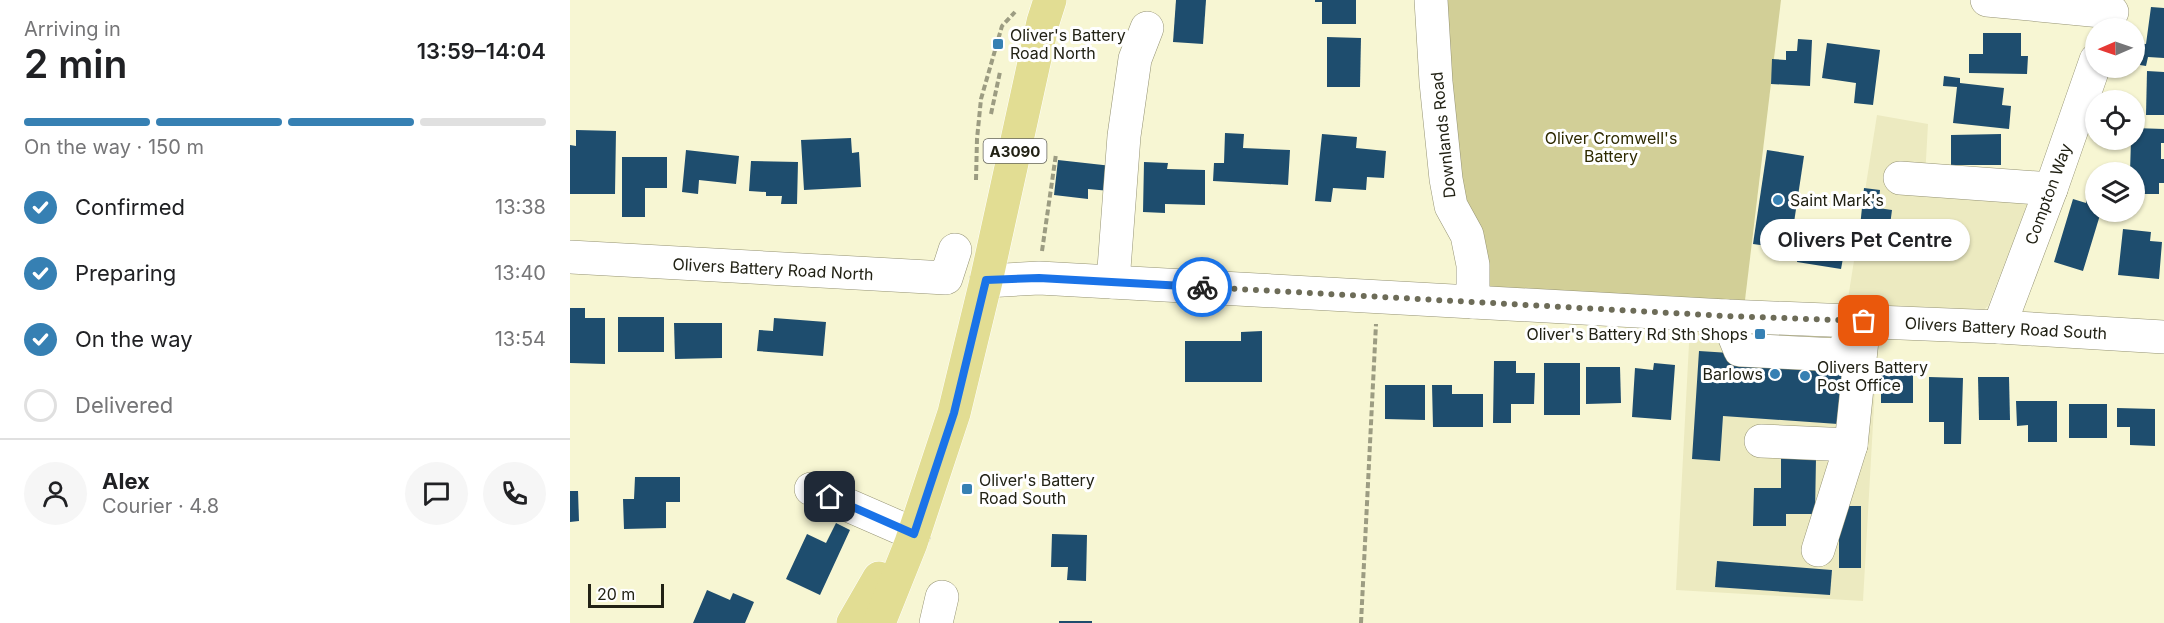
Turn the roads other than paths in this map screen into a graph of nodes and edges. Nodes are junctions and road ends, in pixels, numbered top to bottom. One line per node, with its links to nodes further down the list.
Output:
1 (1050, 0): 11 (main road, A3090)
2 (1431, 0): 13 (street, Downlands Road)
3 (1987, 0): 4 (street)
4 (2112, 14)
5 (1147, 28): 12 (street)
6 (2090, 78): 8 (street, Compton Way)
7 (1900, 178): 8 (street)
8 (2050, 189): 15 (street, Compton Way)
9 (955, 250): 10 (street, Olivers Battery Road North)
10 (570, 257)
11 (986, 280): 12 (street, Olivers Battery Road South); 20 (main road, A3090)
12 (1113, 282): 13 (street, Olivers Battery Road South)
13 (1473, 302): 14 (street, Olivers Battery Road South)
14 (1864, 321): 15 (street, Olivers Battery Road South); 18 (street)
15 (1999, 327): 16 (street, Olivers Battery Road South)
16 (2164, 337)
17 (1761, 441): 18 (street)
18 (1851, 445): 21 (street)
19 (811, 489): 20 (street)
20 (909, 532): 22 (main road, A3090); 23 (main road, A3090)
21 (1818, 550)
22 (853, 623)
23 (879, 623)

